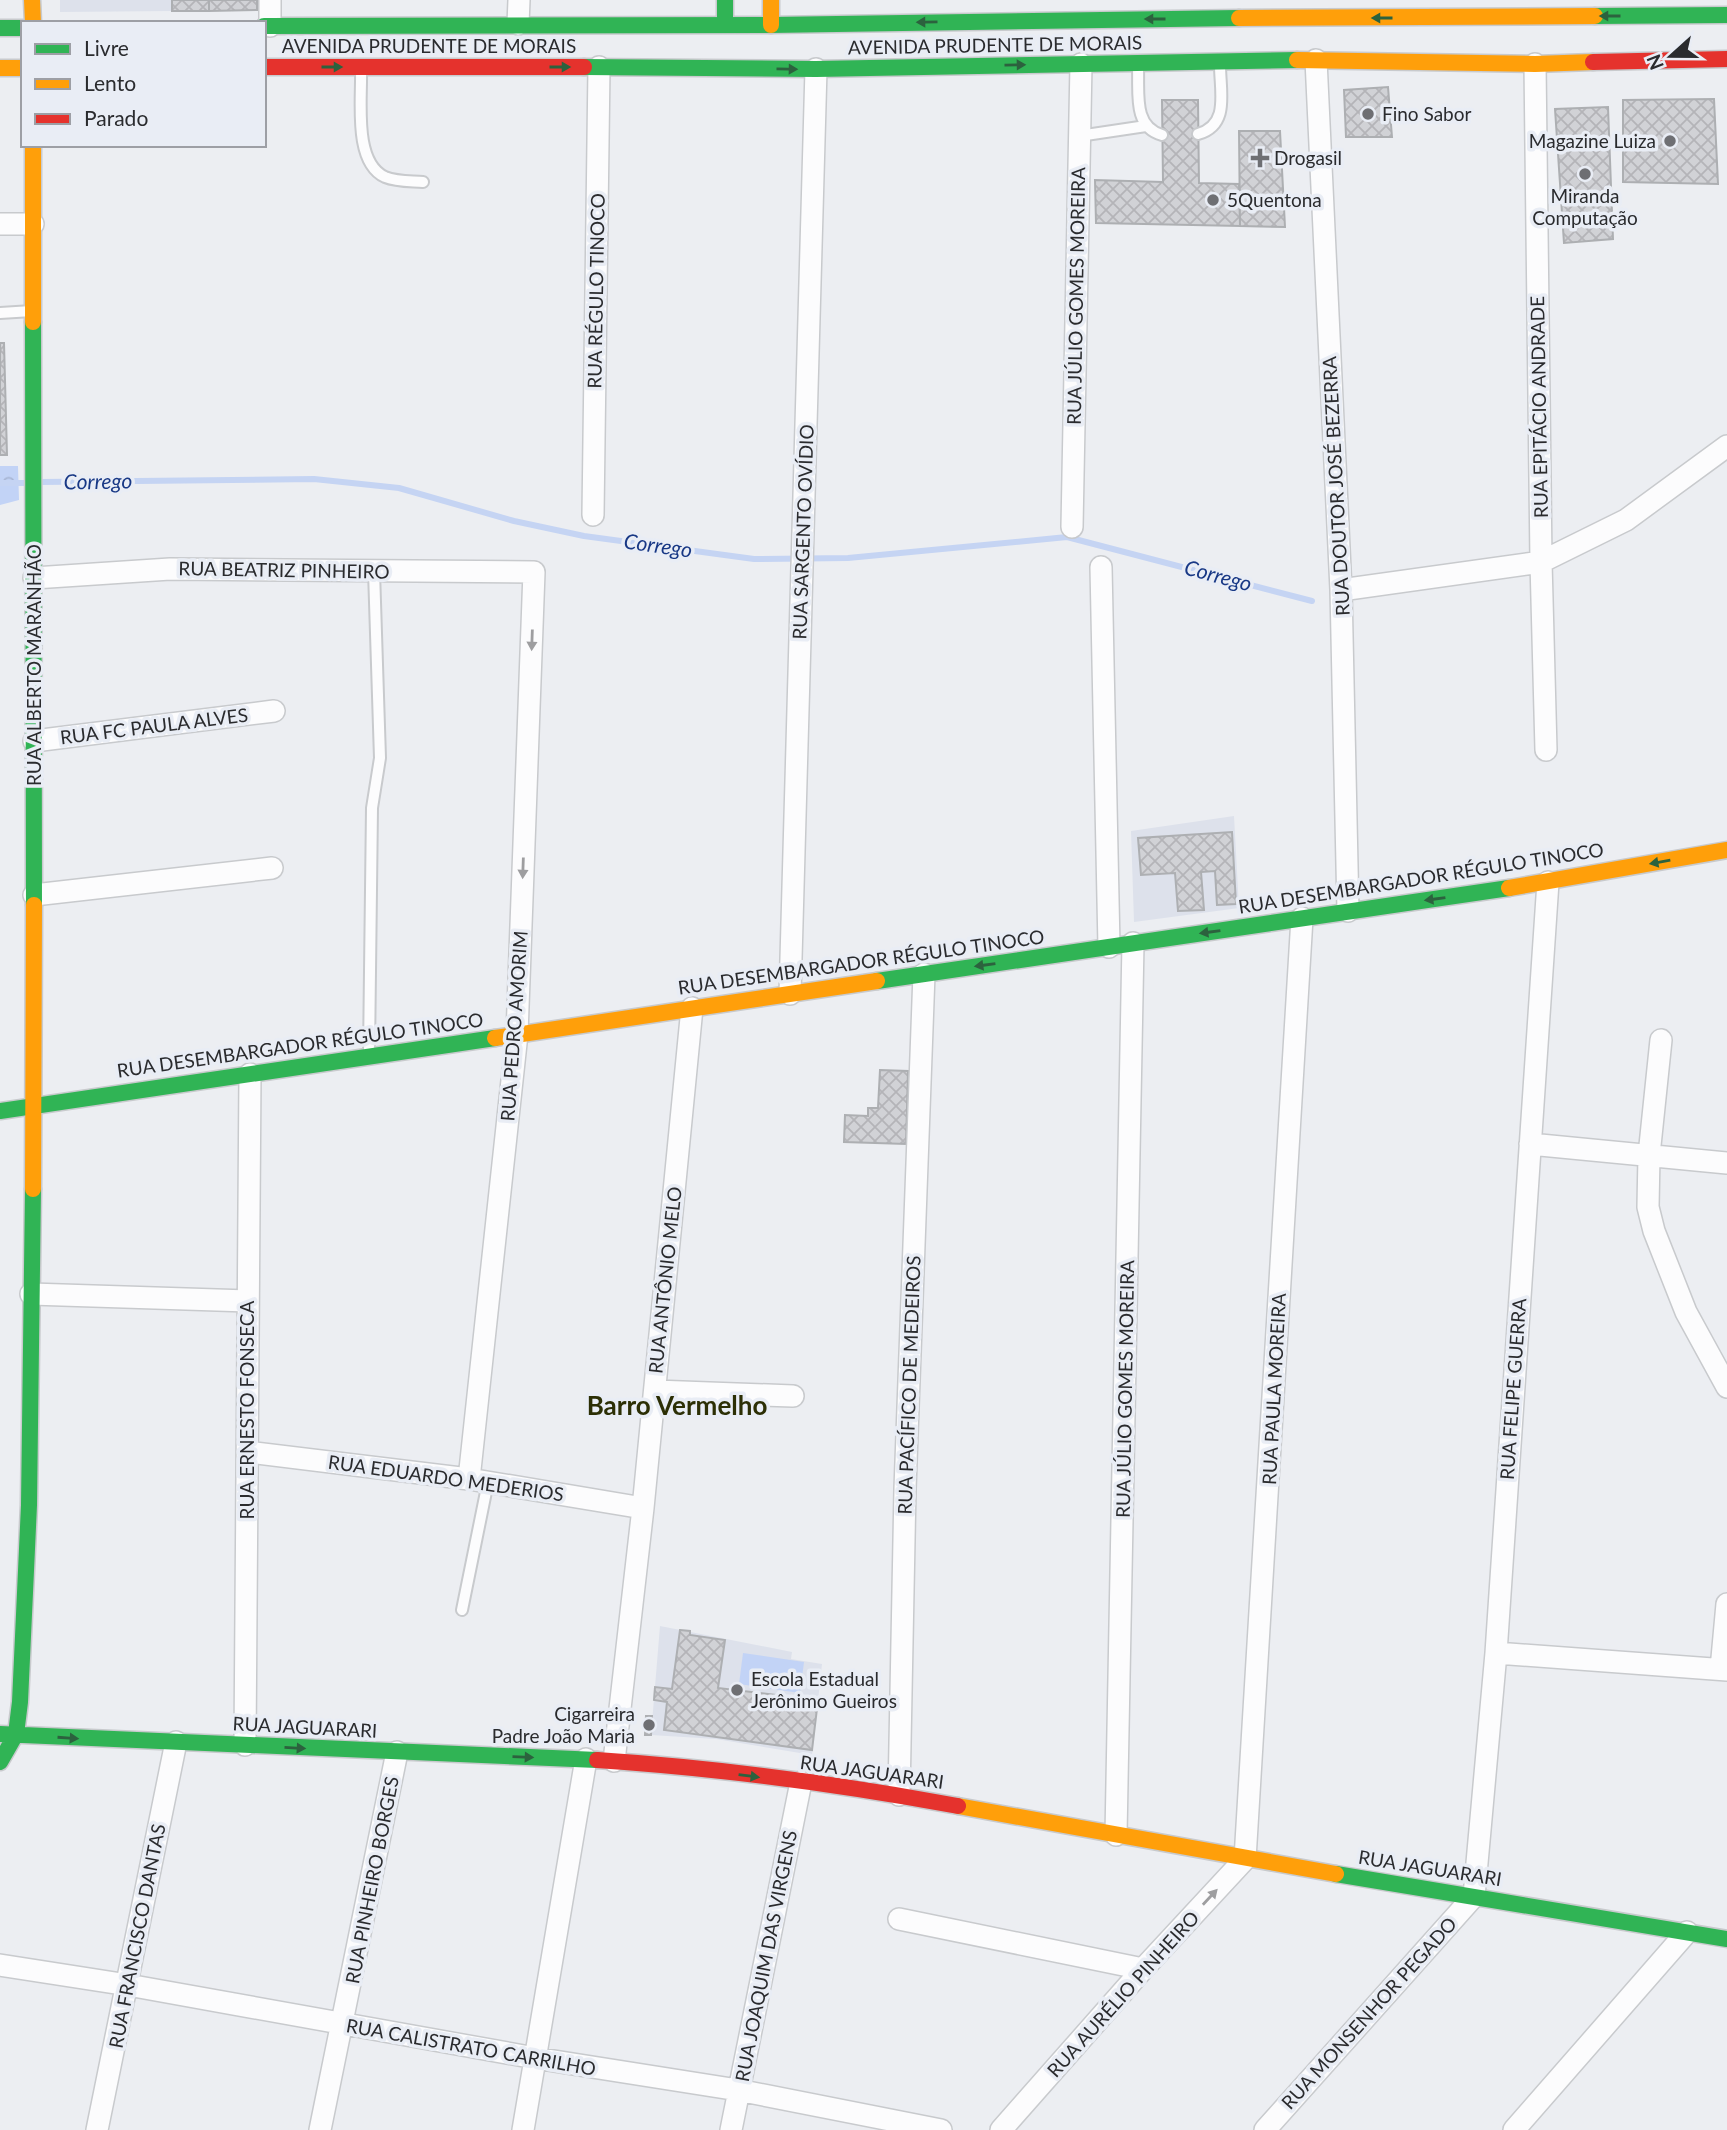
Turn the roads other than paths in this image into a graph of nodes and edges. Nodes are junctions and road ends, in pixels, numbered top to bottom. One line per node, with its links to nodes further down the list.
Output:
1 (32, 0): 11 (main road)
2 (270, 0): 15 (street)
3 (519, 0): 12 (street)
4 (725, 0): 13 (main road)
5 (771, 0): 14 (main road)
6 (1666, 8): 7 (main road, AVENIDA PRUDENTE DE MORAIS, one-way to 7); 10 (main road, AVENIDA PRUDENTE DE MORAIS)
7 (1353, 9): 8 (main road, AVENIDA PRUDENTE DE MORAIS, one-way to 8)
8 (1097, 10): 9 (main road, AVENIDA PRUDENTE DE MORAIS)
9 (992, 11): 14 (main road, AVENIDA PRUDENTE DE MORAIS, one-way to 14)
10 (1727, 15)
11 (33, 21)
12 (519, 24): 13 (main road, AVENIDA PRUDENTE DE MORAIS); 15 (main road, AVENIDA PRUDENTE DE MORAIS)
13 (725, 24): 14 (main road, AVENIDA PRUDENTE DE MORAIS)
14 (771, 25)
15 (267, 26)
16 (0, 28): 17 (main road)
17 (21, 28)
18 (1727, 59): 23 (main road, AVENIDA PRUDENTE DE MORAIS)
19 (1316, 60): 20 (main road, AVENIDA PRUDENTE DE MORAIS); 23 (main road, AVENIDA PRUDENTE DE MORAIS); 48 (street, RUA DOUTOR JOSÉ BEZERRA)
20 (1220, 62): 22 (main road, AVENIDA PRUDENTE DE MORAIS); 31 (lane)
21 (1081, 64): 22 (main road, AVENIDA PRUDENTE DE MORAIS); 29 (main road, AVENIDA PRUDENTE DE MORAIS, one-way to 21); 33 (street, RUA JÚLIO GOMES MOREIRA)
22 (1138, 64): 30 (lane)
23 (1535, 64): 43 (street, RUA EPITÁCIO ANDRADE)
24 (599, 66): 26 (main road, AVENIDA PRUDENTE DE MORAIS, one-way to 24); 29 (main road, AVENIDA PRUDENTE DE MORAIS, one-way to 29); 41 (street, RUA RÉGULO TINOCO)
25 (266, 67): 26 (main road, AVENIDA PRUDENTE DE MORAIS, one-way to 26)
26 (361, 67): 35 (lane)
27 (0, 68): 28 (main road)
28 (21, 68)
29 (816, 69): 61 (street, RUA SARGENTO OVÍDIO)
30 (1146, 126): 32 (lane); 33 (lane)
31 (1198, 134)
32 (1162, 135)
33 (1079, 136): 42 (street, RUA JÚLIO GOMES MOREIRA)
34 (33, 147): 37 (main road, RUA ALBERTO MARANHÃO)
35 (423, 182)
36 (0, 224): 37 (street)
37 (33, 224): 38 (main road, RUA ALBERTO MARANHÃO)
38 (33, 311): 39 (lane); 47 (main road, RUA ALBERTO MARANHÃO)
39 (0, 313)
40 (1727, 446): 43 (street)
41 (593, 515)
42 (1072, 527)
43 (1541, 562): 48 (street); 51 (street, RUA EPITÁCIO ANDRADE)
44 (1101, 567): 59 (street)
45 (374, 571): 46 (street, RUA BEATRIZ PINHEIRO); 47 (street, RUA BEATRIZ PINHEIRO); 65 (lane)
46 (534, 572): 63 (street, RUA PEDRO AMORIM, one-way to 63)
47 (34, 578): 50 (main road, RUA ALBERTO MARANHÃO)
48 (1342, 590): 56 (street, RUA DOUTOR JOSÉ BEZERRA)
49 (274, 711): 50 (street, RUA FC PAULA ALVES)
50 (34, 741): 55 (main road, RUA ALBERTO MARANHÃO)
51 (1546, 750)
52 (1727, 850): 54 (main road, RUA DESEMBARGADOR RÉGULO TINOCO, one-way to 54)
53 (272, 868): 55 (street)
54 (1548, 882): 56 (main road, RUA DESEMBARGADOR RÉGULO TINOCO, one-way to 56); 69 (street, RUA FELIPE GUERRA)
55 (34, 894): 67 (main road, RUA ALBERTO MARANHÃO)
56 (1348, 911): 57 (main road, RUA DESEMBARGADOR RÉGULO TINOCO)
57 (1302, 918): 58 (main road, RUA DESEMBARGADOR RÉGULO TINOCO, one-way to 58); 94 (street, RUA PAULA MOREIRA)
58 (1133, 943): 59 (main road, RUA DESEMBARGADOR RÉGULO TINOCO); 93 (street, RUA JÚLIO GOMES MOREIRA)
59 (1109, 947): 60 (main road, RUA DESEMBARGADOR RÉGULO TINOCO, one-way to 60)
60 (924, 974): 61 (main road, RUA DESEMBARGADOR RÉGULO TINOCO); 92 (street, RUA PACÍFICO DE MEDEIROS)
61 (790, 994): 62 (main road, RUA DESEMBARGADOR RÉGULO TINOCO)
62 (692, 1008): 63 (main road, RUA DESEMBARGADOR RÉGULO TINOCO); 75 (street, RUA ANTÔNIO MELO)
63 (517, 1034): 65 (main road, RUA DESEMBARGADOR RÉGULO TINOCO); 78 (street, RUA PEDRO AMORIM)
64 (1661, 1041): 70 (street)
65 (369, 1056): 66 (main road, RUA DESEMBARGADOR RÉGULO TINOCO)
66 (250, 1074): 67 (main road, RUA DESEMBARGADOR RÉGULO TINOCO); 73 (street, RUA ERNESTO FONSECA)
67 (34, 1106): 68 (main road, RUA DESEMBARGADOR RÉGULO TINOCO); 72 (main road, RUA ALBERTO MARANHÃO)
68 (0, 1111)
69 (1530, 1144): 70 (street); 82 (street, RUA FELIPE GUERRA)
70 (1649, 1155): 71 (street); 74 (street)
71 (1727, 1163)
72 (31, 1294): 73 (street); 84 (main road, RUA ALBERTO MARANHÃO)
73 (248, 1301): 77 (street, RUA ERNESTO FONSECA)
74 (1727, 1387)
75 (654, 1391): 76 (street); 79 (street, RUA ANTÔNIO MELO)
76 (793, 1396)
77 (248, 1452): 78 (street, RUA EDUARDO MEDERIOS); 86 (street, RUA ERNESTO FONSECA)
78 (478, 1481): 79 (street, RUA EDUARDO MEDERIOS); 81 (lane)
79 (643, 1508): 89 (street, RUA ANTÔNIO MELO)
80 (1727, 1604): 83 (street)
81 (462, 1610)
82 (1496, 1653): 83 (street); 95 (street, RUA FELIPE GUERRA)
83 (1724, 1669)
84 (8, 1734): 85 (main road, RUA JAGUARARI, one-way to 85); 90 (main road)
85 (176, 1742): 86 (main road, RUA JAGUARARI); 101 (street, RUA FRANCISCO DANTAS)
86 (245, 1745): 87 (main road, RUA JAGUARARI, one-way to 87)
87 (397, 1752): 88 (main road, RUA JAGUARARI, one-way to 88); 102 (street, RUA PINHEIRO BORGES)
88 (586, 1759): 89 (main road, RUA JAGUARARI); 103 (street)
89 (614, 1761): 91 (main road, RUA JAGUARARI, one-way to 91)
90 (0, 1762)
91 (801, 1782): 92 (main road, RUA JAGUARARI); 104 (street, RUA JOAQUIM DAS VIRGENS)
92 (899, 1795): 93 (main road, RUA JAGUARARI)
93 (1116, 1835): 94 (main road, RUA JAGUARARI)
94 (1245, 1859): 95 (main road, RUA JAGUARARI); 100 (street, RUA AURÉLIO PINHEIRO, one-way to 94)
95 (1474, 1896): 97 (main road, RUA JAGUARARI); 111 (street, RUA MONSENHOR PEGADO)
96 (899, 1919): 100 (street)
97 (1687, 1932): 98 (main road, RUA JAGUARARI); 112 (street)
98 (1727, 1939)
99 (0, 1965): 101 (street, RUA CALISTRATO CARRILHO)
100 (1143, 1969): 110 (street, RUA AURÉLIO PINHEIRO)
101 (128, 1984): 102 (street, RUA CALISTRATO CARRILHO); 105 (street, RUA FRANCISCO DANTAS)
102 (342, 2025): 103 (street, RUA CALISTRATO CARRILHO); 106 (street, RUA PINHEIRO BORGES)
103 (535, 2058): 104 (street, RUA CALISTRATO CARRILHO); 107 (street)
104 (738, 2091): 108 (street, RUA JOAQUIM DAS VIRGENS); 109 (street, RUA CALISTRATO CARRILHO)
105 (97, 2130)
106 (320, 2130)
107 (523, 2130)
108 (731, 2130)
109 (941, 2130)
110 (1001, 2130)
111 (1265, 2130)
112 (1514, 2130)

